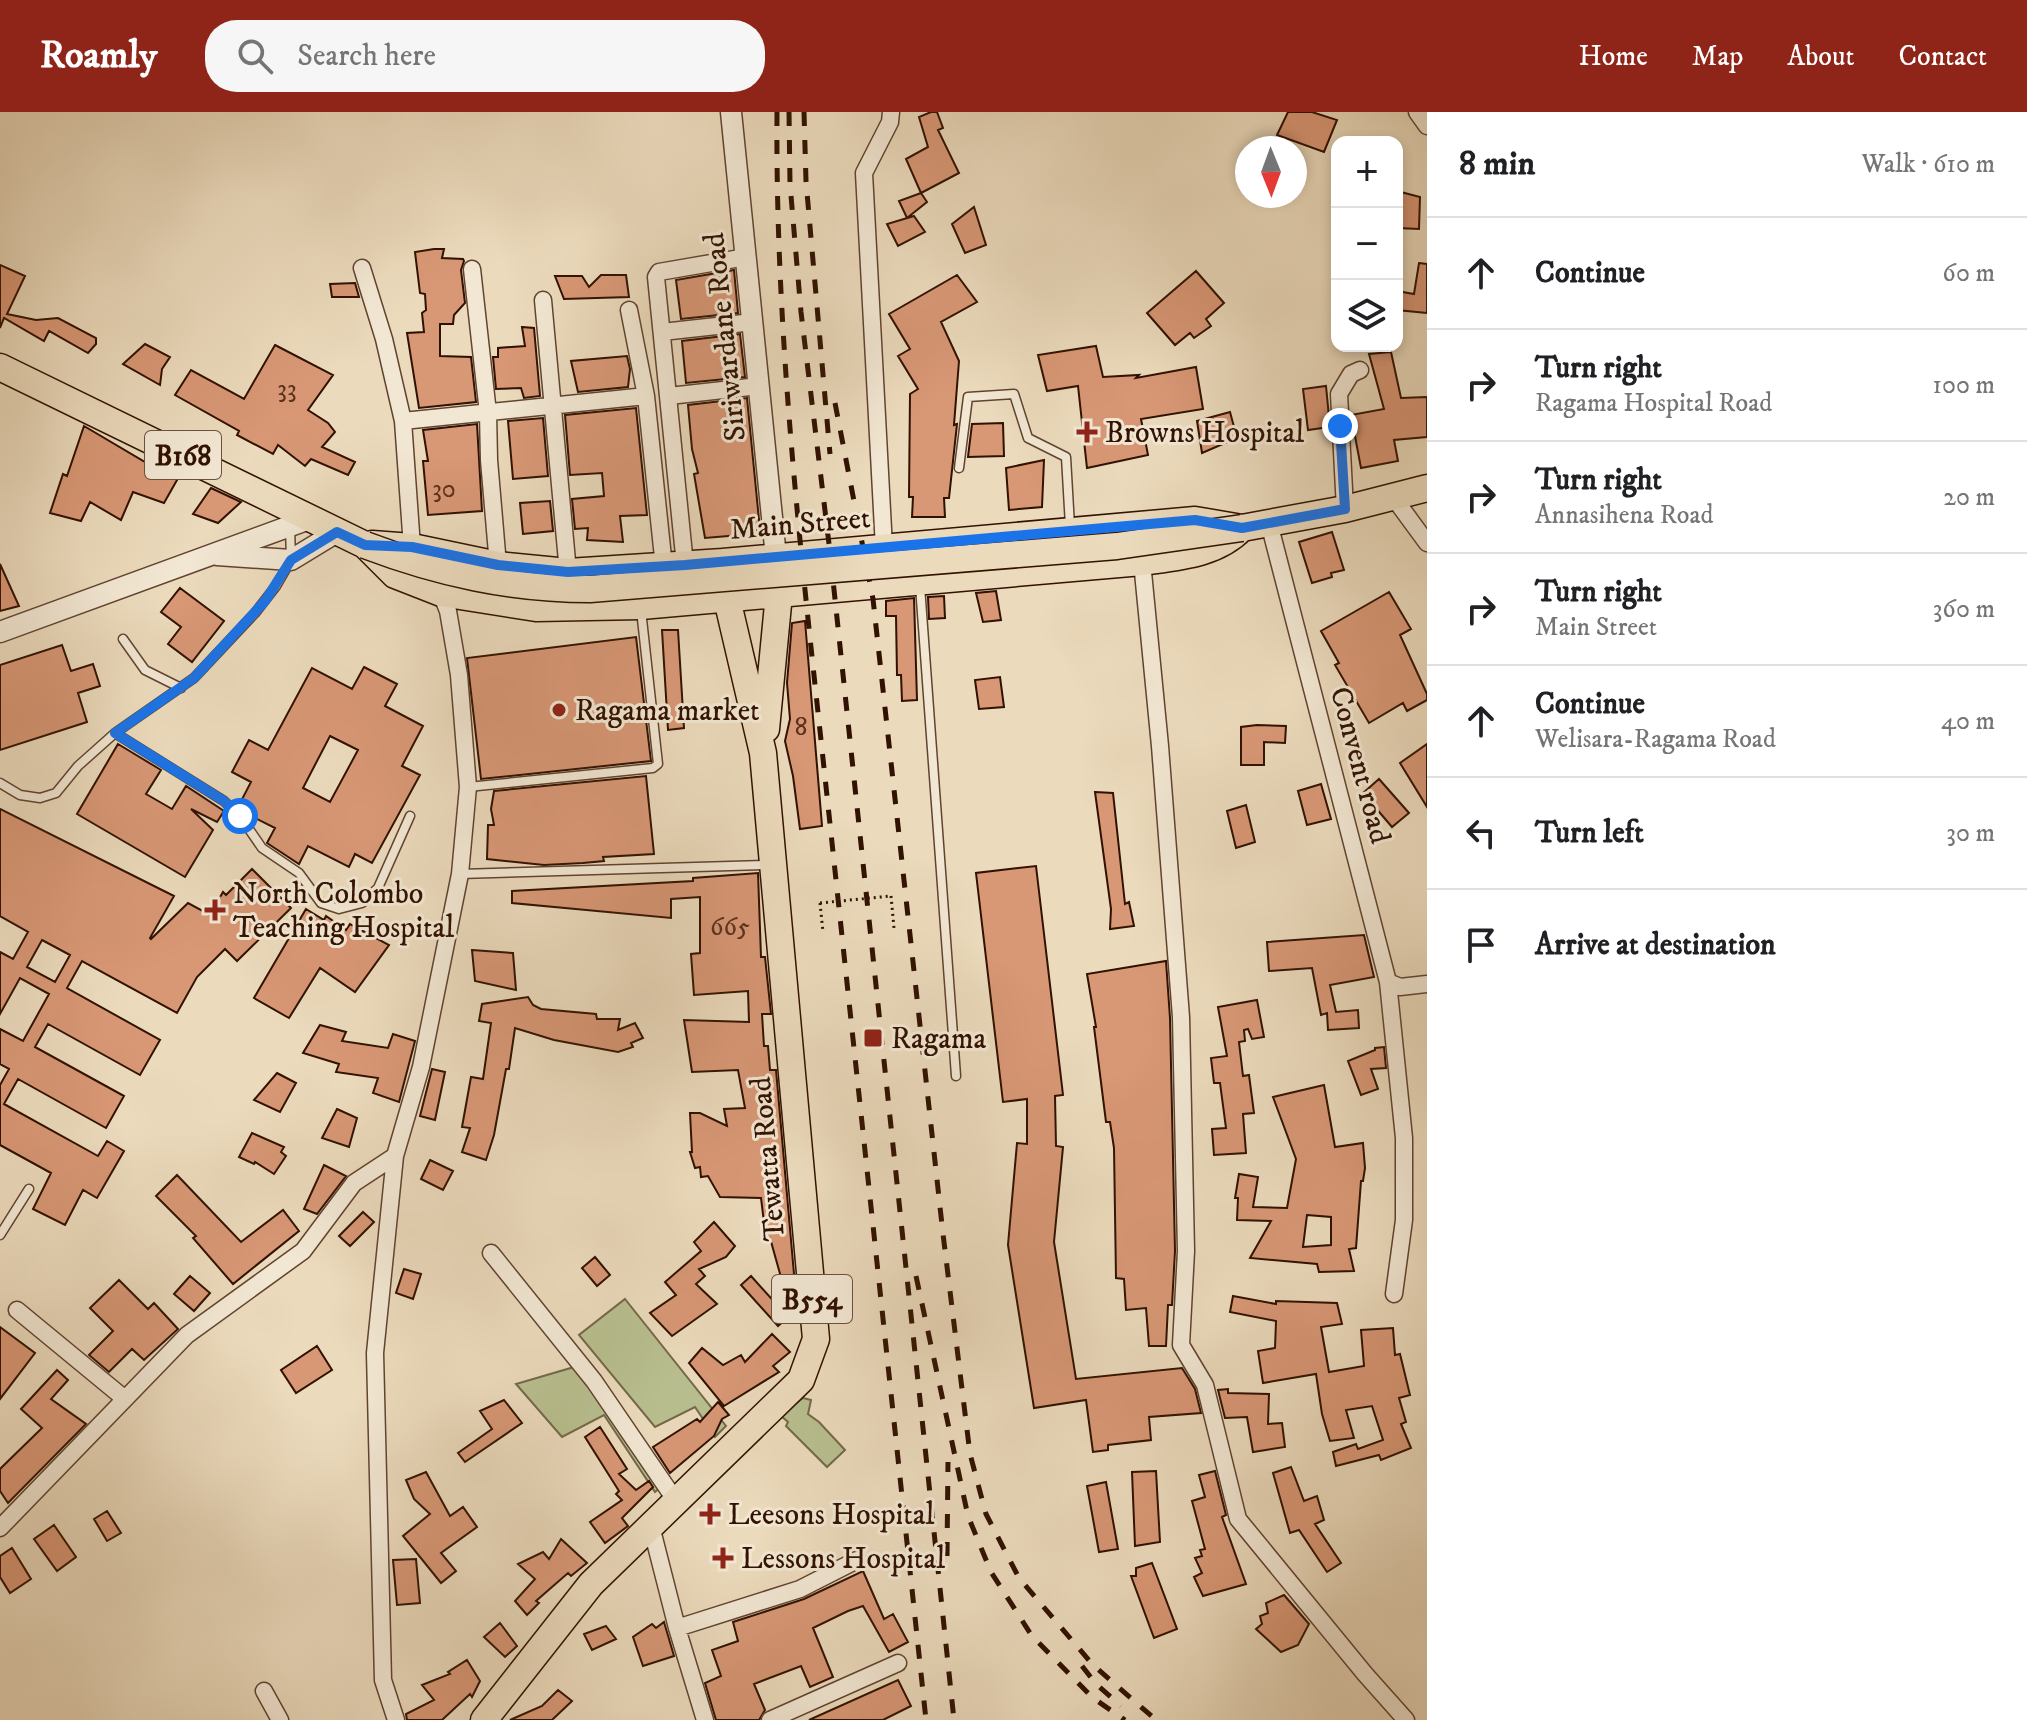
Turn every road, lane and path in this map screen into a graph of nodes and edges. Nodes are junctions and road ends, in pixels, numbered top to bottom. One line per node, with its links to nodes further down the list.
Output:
1 (731, 112): 5 (street, Siriwardane Road)
2 (891, 112): 32 (street)
3 (1417, 112): 4 (street)
4 (1427, 126)
5 (746, 257): 10 (street, Siriwardane Road); 11 (street)
6 (362, 268): 19 (street)
7 (472, 269): 18 (street)
8 (543, 300): 17 (street)
9 (629, 310): 15 (street)
10 (753, 322): 11 (street); 14 (street, Siriwardane Road)
11 (662, 332): 16 (street)
12 (0, 367): 24 (main road, B168)
13 (1360, 370): 23 (street)
14 (759, 386): 16 (street); 34 (street, Siriwardane Road)
15 (646, 396): 17 (street); 39 (street)
16 (669, 396): 39 (street)
17 (553, 407): 18 (street); 40 (street)
18 (488, 413): 19 (street); 38 (street)
19 (403, 421): 31 (street)
20 (959, 468): 27 (lane)
21 (1427, 488): 22 (main road, B168)
22 (1394, 498): 23 (main road, B168); 29 (street)
23 (1345, 509): 25 (main road, B168)
24 (301, 522): 28 (main road, B168); 33 (street); 35 (lane)
25 (1269, 523): 26 (main road, B168); 58 (street, Convent road)
26 (1242, 528): 27 (main road, Main Street / B168); 30 (main road, B168, bridge); 37 (main road, B168)
27 (1071, 531): 32 (main road, Main Street / B168)
28 (337, 532): 30 (main road, B168); 35 (street)
29 (1427, 543)
30 (365, 545): 31 (main road, Main Street / B168); 42 (main road, B168)
31 (412, 547): 38 (main road, Main Street / B168)
32 (884, 548): 34 (main road, Main Street / B168)
33 (209, 554): 35 (street); 46 (street)
34 (776, 557): 36 (main road, Main Street / B168); 43 (main road, Tewatta Road)
35 (291, 560): 48 (lane)
36 (723, 562): 39 (main road, Main Street / B168); 44 (main road, Tewatta Road)
37 (1142, 562): 41 (main road, B168); 80 (street)
38 (498, 565): 40 (main road, Main Street / B168)
39 (674, 566): 40 (main road, Main Street / B168)
40 (568, 572)
41 (919, 582): 43 (main road, B168); 60 (lane)
42 (441, 593): 45 (main road, B168); 52 (street)
43 (779, 594): 44 (main road, B168); 50 (main road, Tewatta Road / B554)
44 (727, 599): 45 (main road, B168); 50 (main road, Tewatta Road / B554)
45 (641, 606): 52 (lane)
46 (0, 632)
47 (123, 639): 48 (lane)
48 (181, 688): 49 (lane)
49 (115, 733): 51 (lane); 53 (lane)
50 (763, 753): 54 (main road, Tewatta Road / B554)
51 (0, 783)
52 (468, 787): 55 (street)
53 (410, 816)
54 (773, 865): 55 (lane); 68 (main road, Tewatta Road / B554)
55 (460, 874): 61 (street)
56 (894, 928): 57 (path, bridge)
57 (823, 932)
58 (1388, 982): 59 (street); 65 (street, Convent road)
59 (1427, 984)
60 (956, 1076)
61 (395, 1156): 67 (street); 76 (street)
62 (29, 1189): 63 (lane)
63 (0, 1235)
64 (491, 1253): 68 (street)
65 (1394, 1294)
66 (17, 1310): 67 (street)
67 (125, 1399): 69 (street)
68 (676, 1501): 70 (main road, Tewatta Road / B554)
69 (2, 1522)
70 (651, 1526): 72 (street); 77 (main road, Tewatta Road / B554)
71 (857, 1560): 72 (street)
72 (677, 1628): 78 (street)
73 (898, 1663): 79 (street)
74 (264, 1691): 75 (street)
75 (280, 1720)
76 (396, 1720)
77 (484, 1720)
78 (705, 1720)
79 (770, 1720)
80 (1406, 1720)

